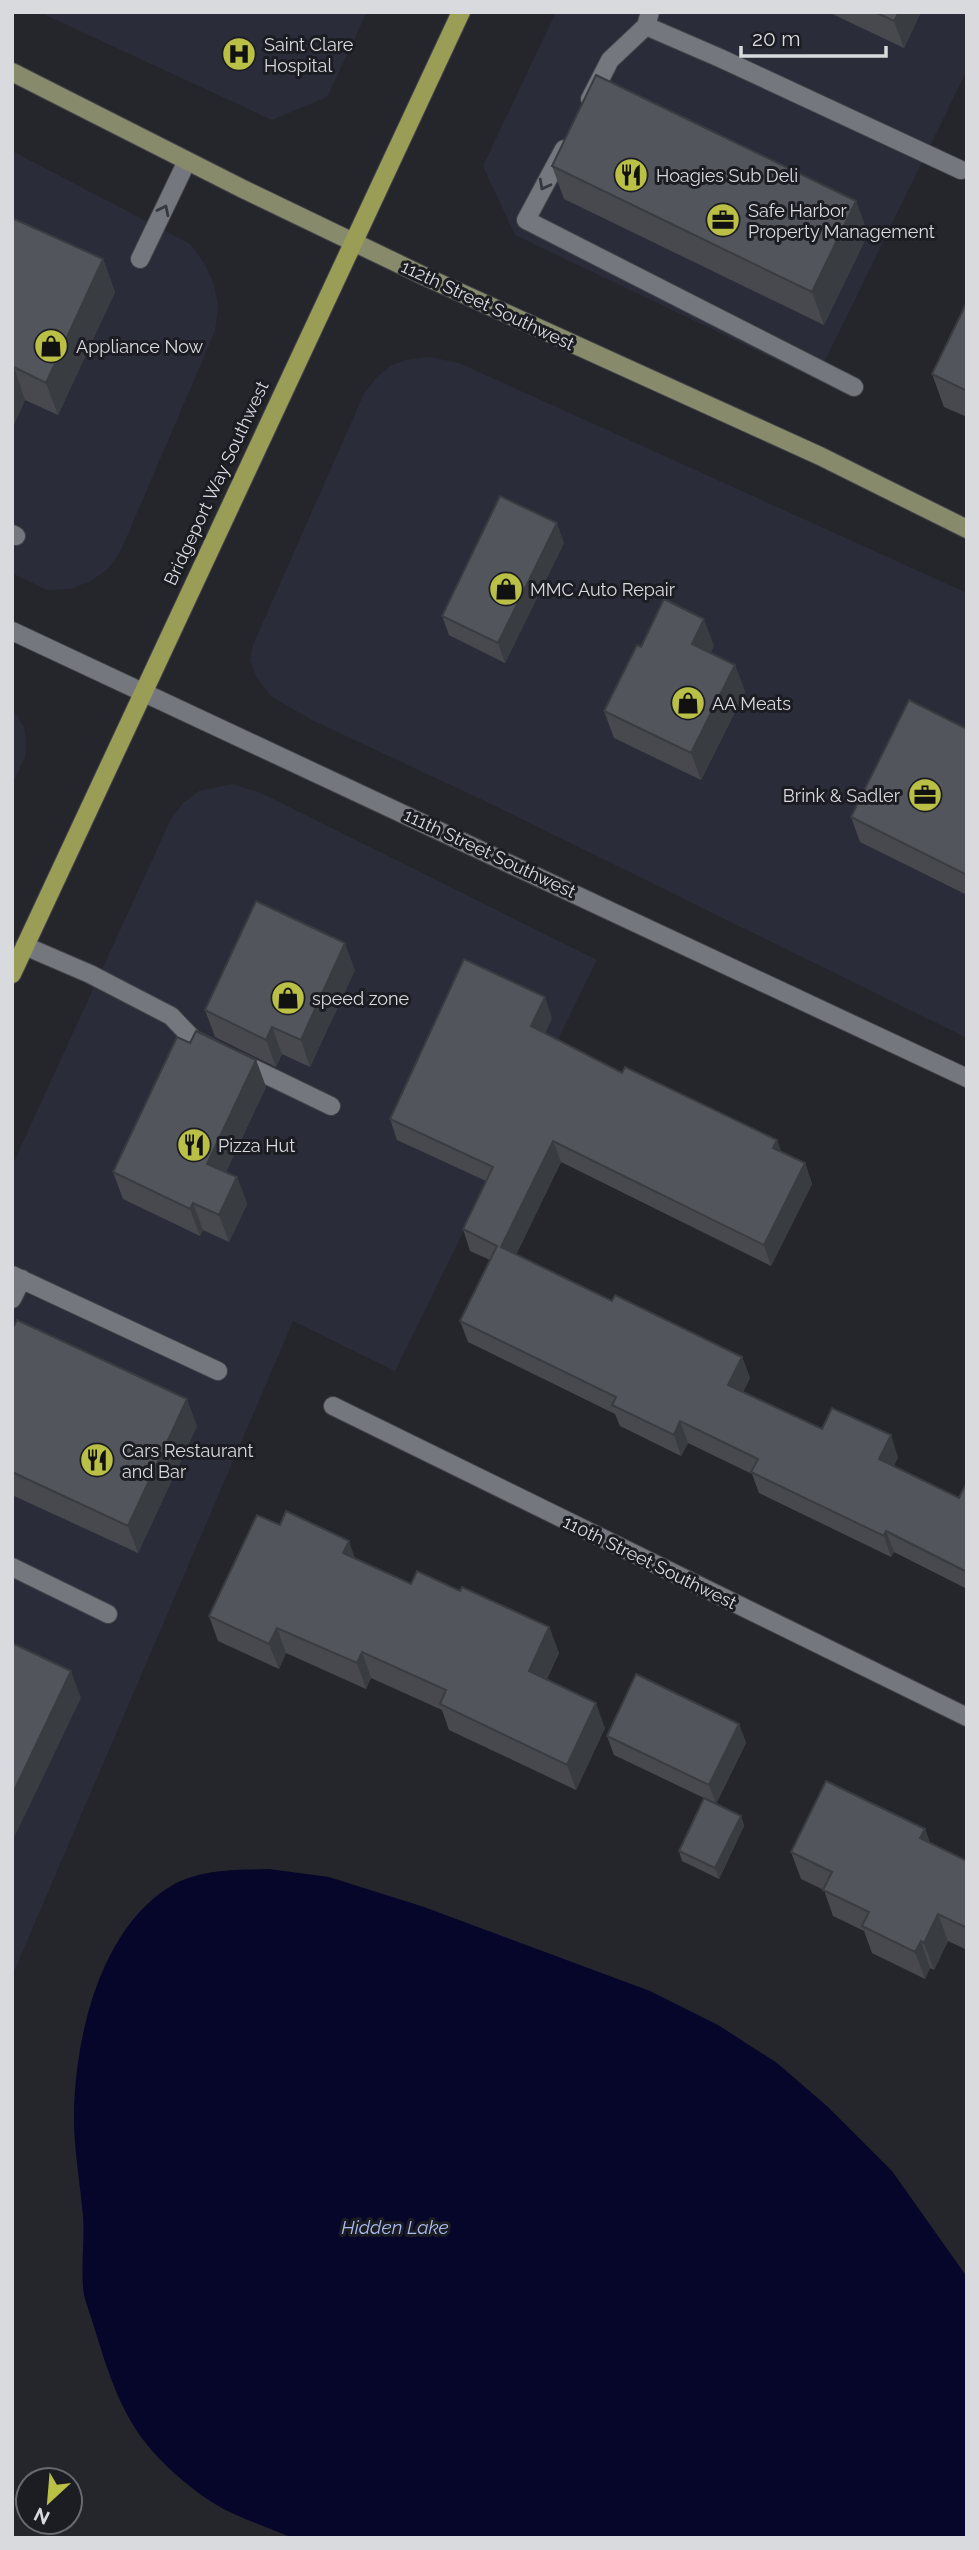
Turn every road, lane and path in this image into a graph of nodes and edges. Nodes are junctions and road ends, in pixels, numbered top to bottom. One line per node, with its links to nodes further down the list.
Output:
1 (461, 12): 8 (main road, Bridgeport Way Southwest)
2 (648, 19): 4 (street); 7 (street)
3 (12, 72): 6 (street, 112th Street Southwest)
4 (584, 109)
5 (572, 134): 10 (street, one-way to 10)
6 (187, 161): 8 (street, 112th Street Southwest); 9 (street, one-way to 6)
7 (961, 170)
8 (353, 242): 11 (street, 112th Street Southwest); 13 (main road, Bridgeport Way Southwest)
9 (140, 259)
10 (854, 387)
11 (967, 529)
12 (12, 631): 13 (street, 111th Street Southwest)
13 (142, 692): 14 (main road, Bridgeport Way Southwest); 16 (street, 111th Street Southwest)
14 (25, 946): 15 (main road, Bridgeport Way Southwest); 17 (street)
15 (12, 974)
16 (967, 1077)
17 (331, 1106)
18 (17, 1277): 19 (street); 20 (street)
19 (12, 1299)
20 (218, 1371)
21 (333, 1406): 24 (street, 110th Street Southwest)
22 (12, 1567): 23 (street)
23 (108, 1614)
24 (967, 1717)

